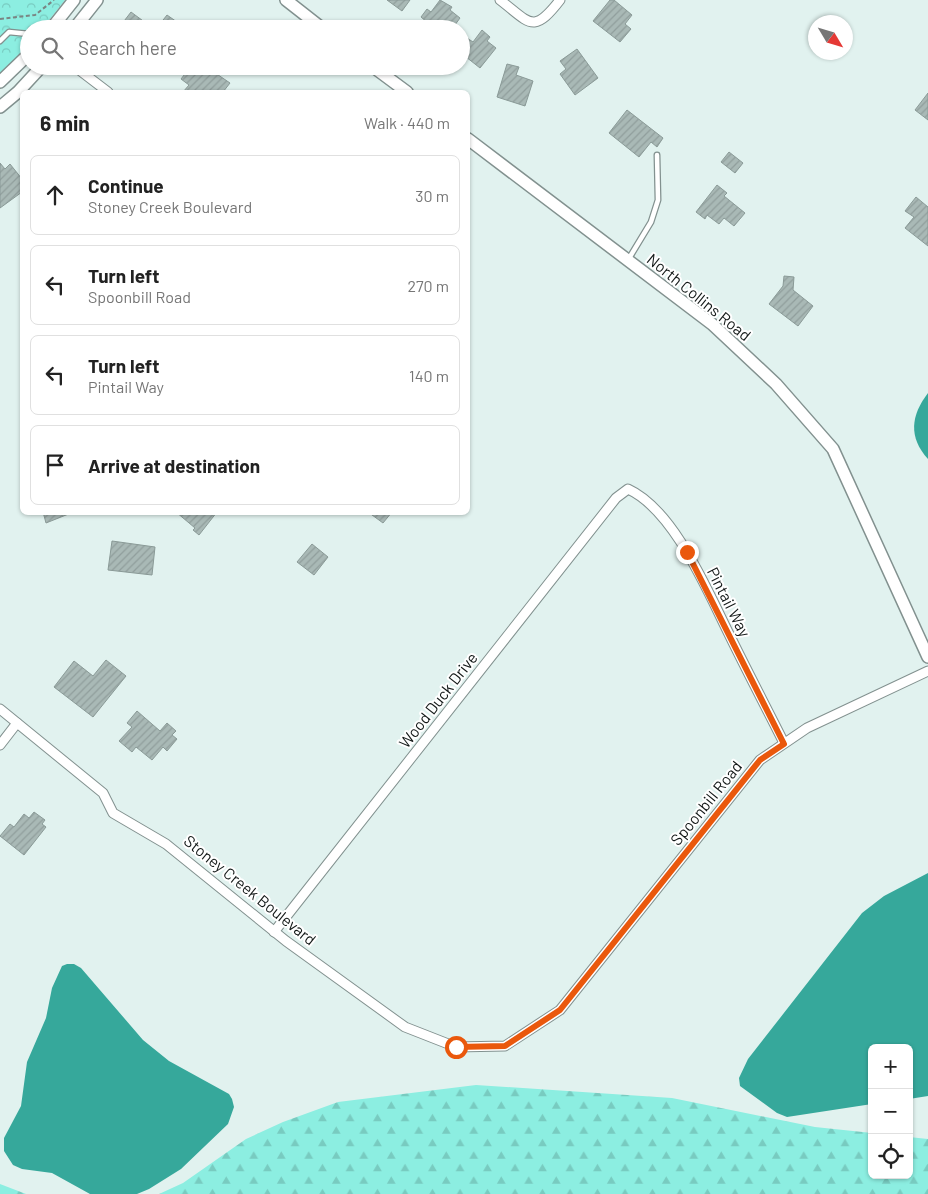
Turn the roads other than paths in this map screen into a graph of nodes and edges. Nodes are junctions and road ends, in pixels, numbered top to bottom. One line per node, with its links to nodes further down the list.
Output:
1 (74, 0): 6 (street)
2 (97, 0): 7 (street)
3 (286, 0): 8 (street)
4 (500, 0): 5 (street)
5 (560, 0)
6 (58, 20)
7 (81, 20)
8 (312, 20)
9 (20, 33): 10 (lane)
10 (0, 40)
11 (20, 63): 15 (street)
12 (34, 75): 18 (street)
13 (86, 75): 16 (street)
14 (384, 75): 17 (street)
15 (0, 82)
16 (105, 90)
17 (404, 90)
18 (0, 107)
19 (470, 141): 21 (street, North Collins Road)
20 (657, 155): 21 (lane)
21 (628, 261): 23 (street, North Collins Road)
22 (628, 489): 27 (street, Pintail Way); 29 (street, Wood Duck Drive)
23 (928, 657)
24 (928, 671): 27 (street, Spoonbill Road)
25 (0, 709): 26 (street, Stoney Creek Boulevard)
26 (17, 723): 28 (street); 29 (street, Stoney Creek Boulevard)
27 (784, 744): 30 (street, Spoonbill Road)
28 (0, 745)
29 (274, 932): 30 (street, Stoney Creek Boulevard)
30 (505, 1046)

